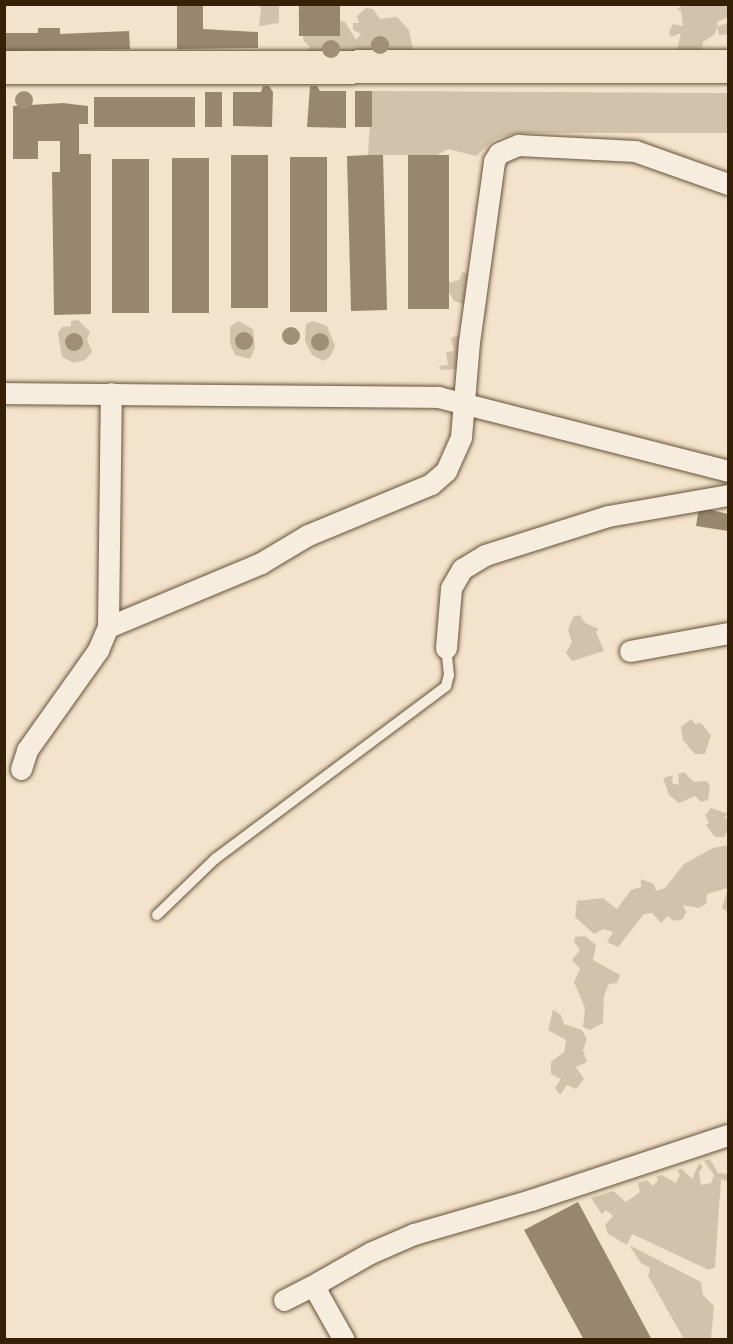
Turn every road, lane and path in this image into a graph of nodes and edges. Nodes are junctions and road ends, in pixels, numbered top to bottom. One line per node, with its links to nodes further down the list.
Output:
1 (729, 66): 2 (main road)
2 (4, 67)
3 (729, 184): 6 (street)
4 (4, 393): 5 (street)
5 (111, 393): 6 (street); 9 (street)
6 (463, 403): 7 (street); 9 (street)
7 (729, 471)
8 (729, 495): 11 (street)
9 (108, 627): 13 (street)
10 (729, 633): 12 (street)
11 (446, 648): 14 (lane)
12 (630, 651)
13 (21, 769)
14 (157, 915)
15 (729, 1135): 16 (street)
16 (314, 1287): 17 (street); 18 (street)
17 (284, 1300)
18 (344, 1340)

